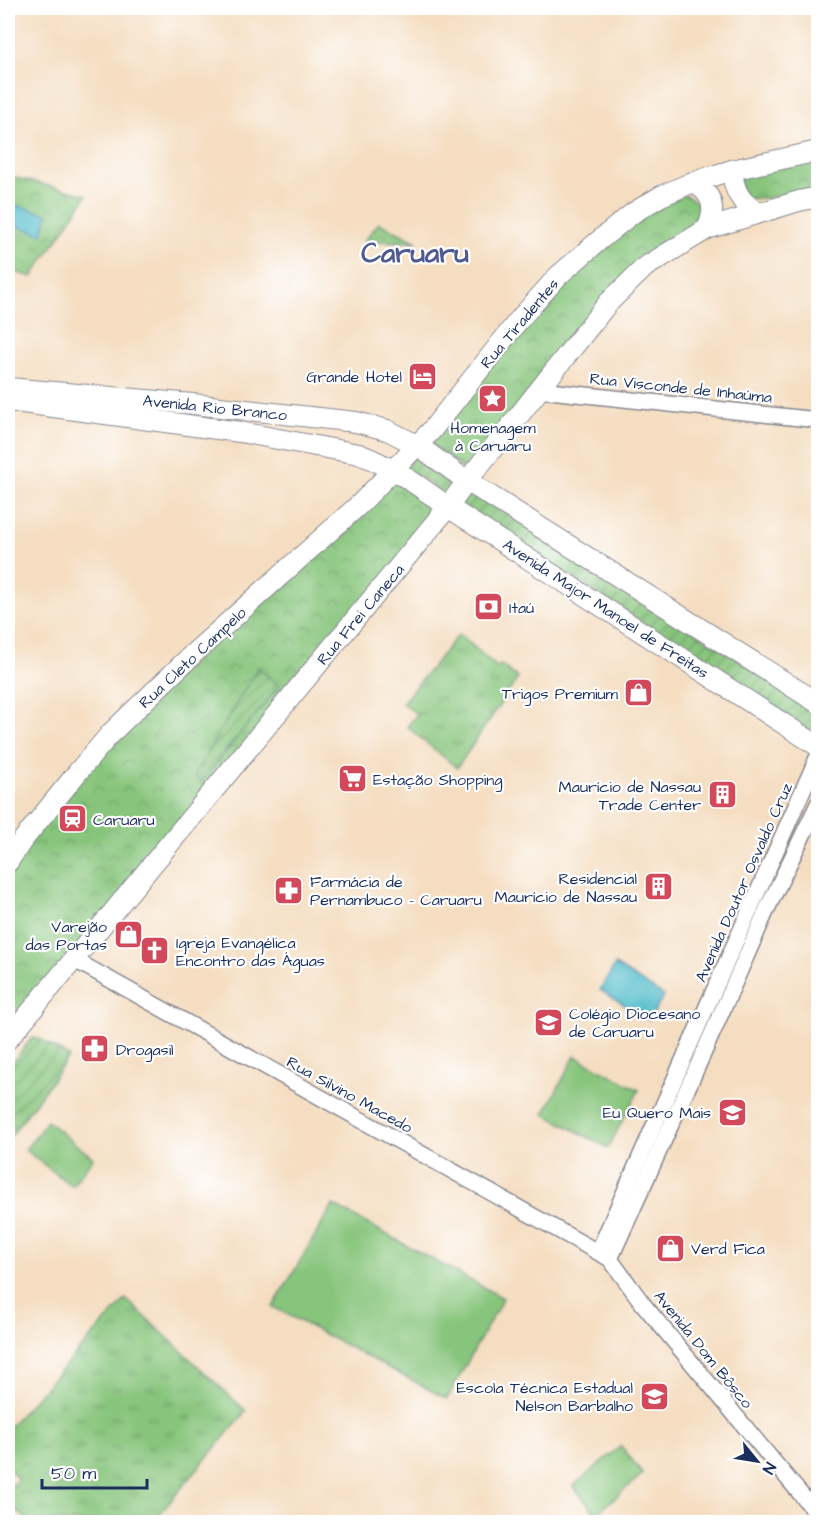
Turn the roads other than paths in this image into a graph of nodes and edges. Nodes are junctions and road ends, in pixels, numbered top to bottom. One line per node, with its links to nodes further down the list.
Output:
1 (819, 151): 2 (main road, Rua Tiradentes)
2 (732, 170): 3 (main road, Rua Tiradentes); 5 (main road)
3 (693, 182): 6 (main road); 11 (main road, Rua Tiradentes)
4 (819, 196): 5 (main road, Rua Frei Caneca)
5 (759, 213): 6 (main road, Rua Frei Caneca)
6 (707, 229): 8 (main road, Rua Frei Caneca)
7 (8, 388): 11 (main road, Avenida Rio Branco)
8 (540, 390): 10 (street, Rua Visconde de Inhaúma); 13 (main road, Rua Frei Caneca)
9 (8, 401): 12 (main road, Avenida Rio Branco)
10 (819, 420)
11 (417, 445): 12 (main road, Rua Tiradentes); 13 (main road, Avenida Major Manoel de Freitas)
12 (394, 470): 14 (main road, Avenida Major Manoel de Freitas); 19 (main road, Rua Cleto Campelo)
13 (467, 481): 14 (main road, Rua Frei Caneca); 15 (main road, Avenida Major Manoel de Freitas)
14 (448, 507): 16 (main road, Avenida Major Manoel de Freitas); 20 (main road, Rua Frei Caneca)
15 (819, 703)
16 (819, 746)
17 (819, 756): 22 (street, Avenida Doutor Osvaldo Cruz)
18 (819, 804): 22 (street, Avenida Doutor Osvaldo Cruz)
19 (8, 862)
20 (73, 960): 21 (main road, Rua Frei Caneca); 22 (street, Rua Silvino Macedo)
21 (8, 1039)
22 (604, 1256): 23 (street, Avenida Dom Bôsco)
23 (819, 1515)

